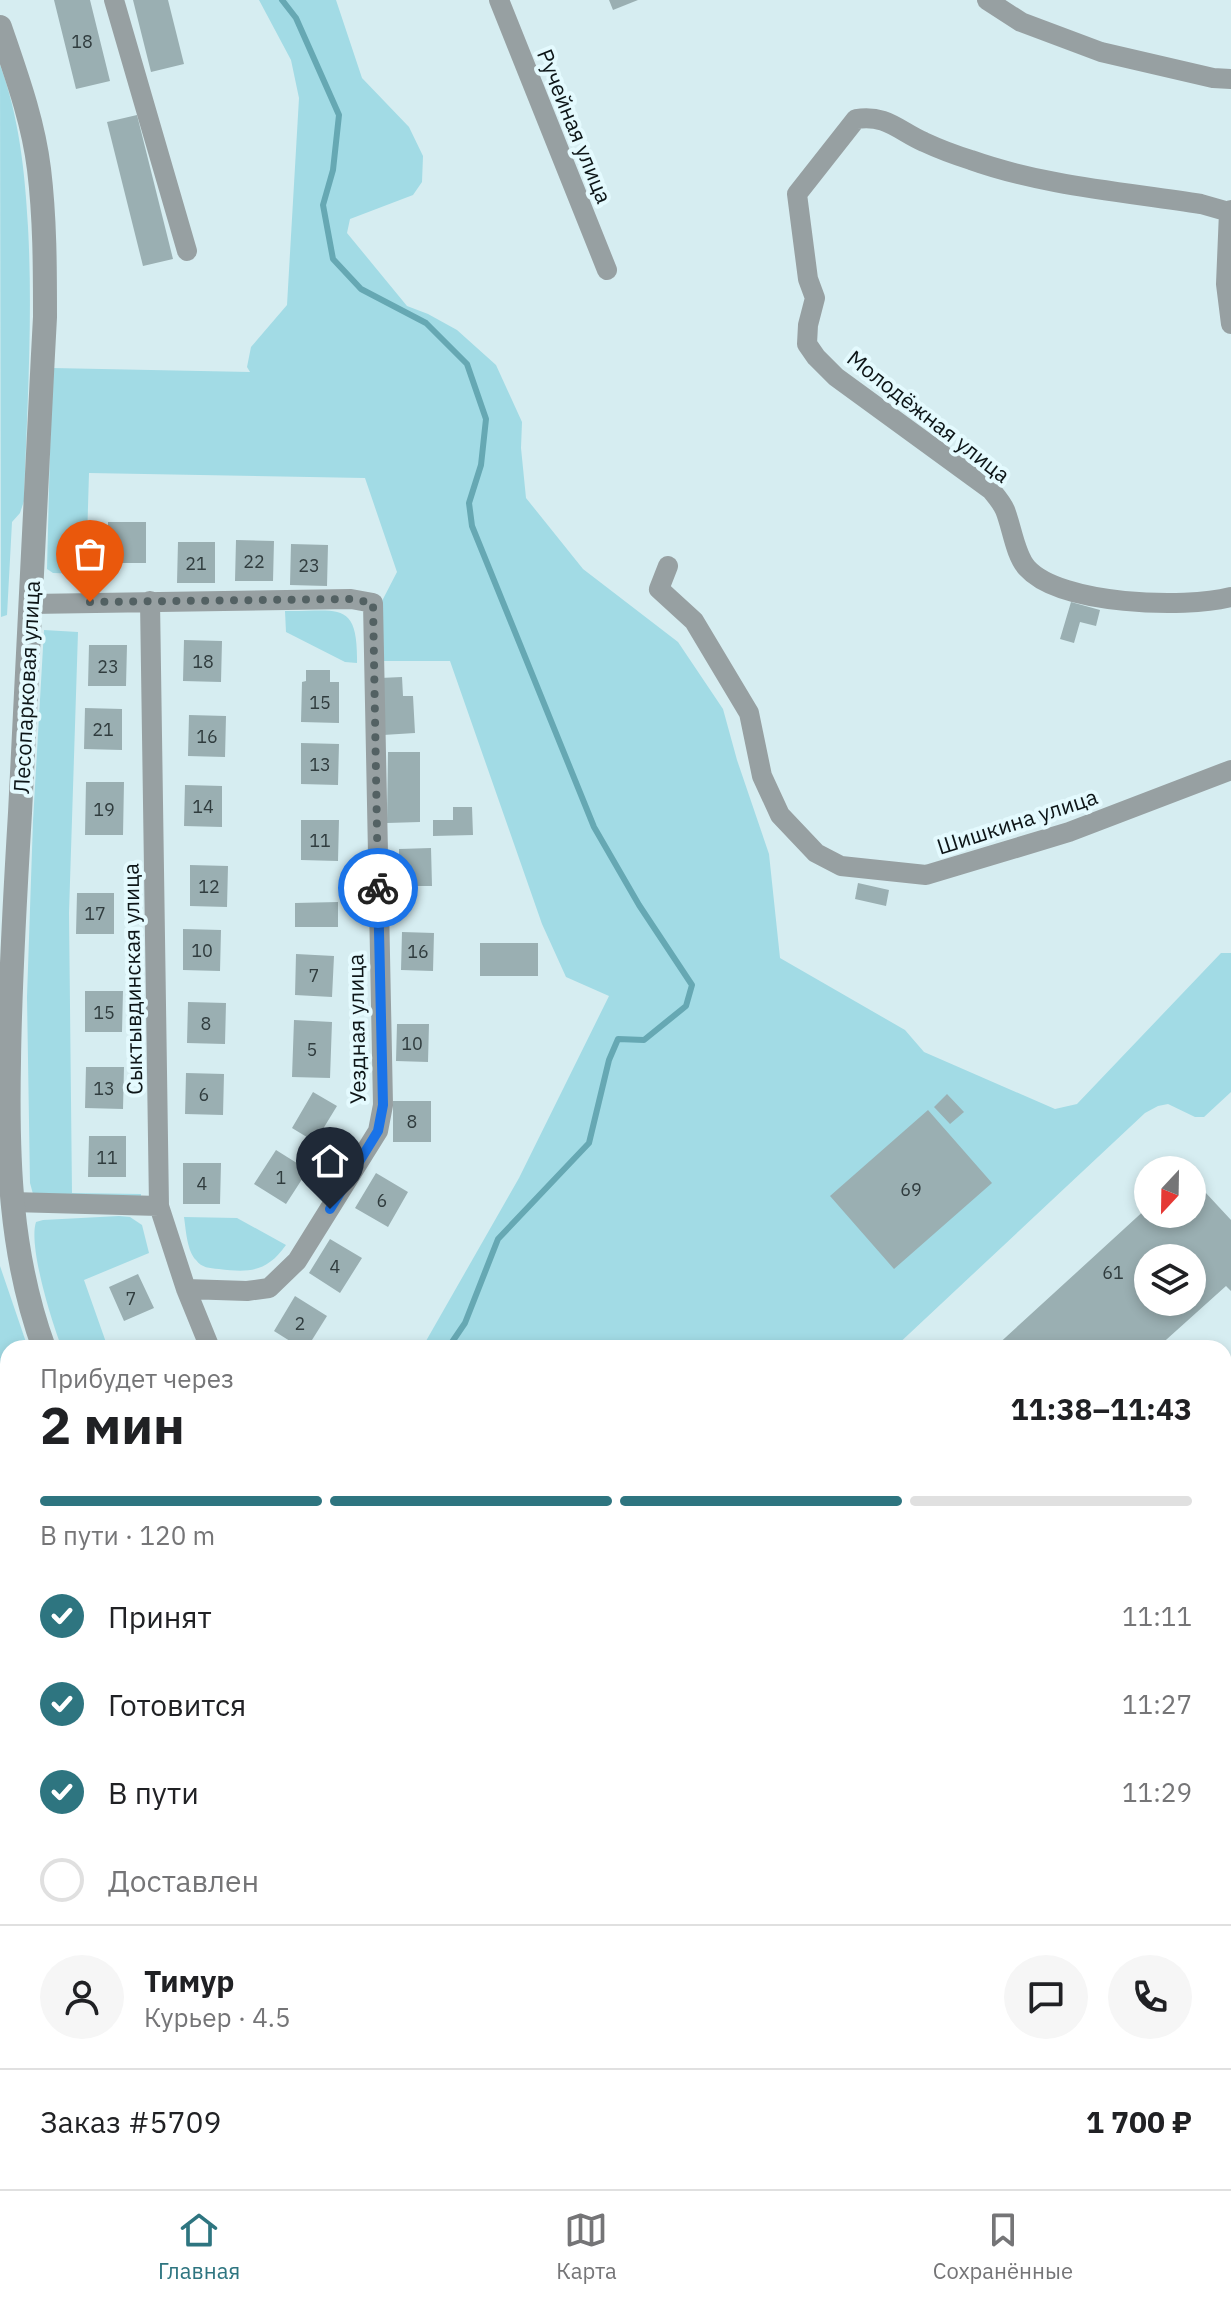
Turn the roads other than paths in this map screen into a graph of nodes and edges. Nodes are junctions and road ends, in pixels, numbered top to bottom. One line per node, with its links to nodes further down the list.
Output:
1 (114, 0): 7 (street)
2 (499, 0): 8 (street, Ручейная улица)
3 (987, 0): 5 (street)
4 (0, 27): 13 (street, Лесопарковая улица)
5 (1231, 79)
6 (1230, 211): 9 (street); 11 (street, Молодёжная улица)
7 (187, 251)
8 (607, 270)
9 (1231, 324)
10 (668, 566): 14 (street, Шишкина улица)
11 (1231, 597)
12 (150, 601): 13 (street); 16 (street, Сыктывдинская улица); 17 (street, Уездная улица)
13 (31, 604): 15 (street, Лесопарковая улица)
14 (1231, 770)
15 (12, 1202): 16 (street); 18 (street, Лесопарковая улица)
16 (159, 1206): 17 (street, Сыктывдинская улица)
17 (186, 1289): 19 (street, Сыктывдинская улица)
18 (42, 1340)
19 (207, 1340)

